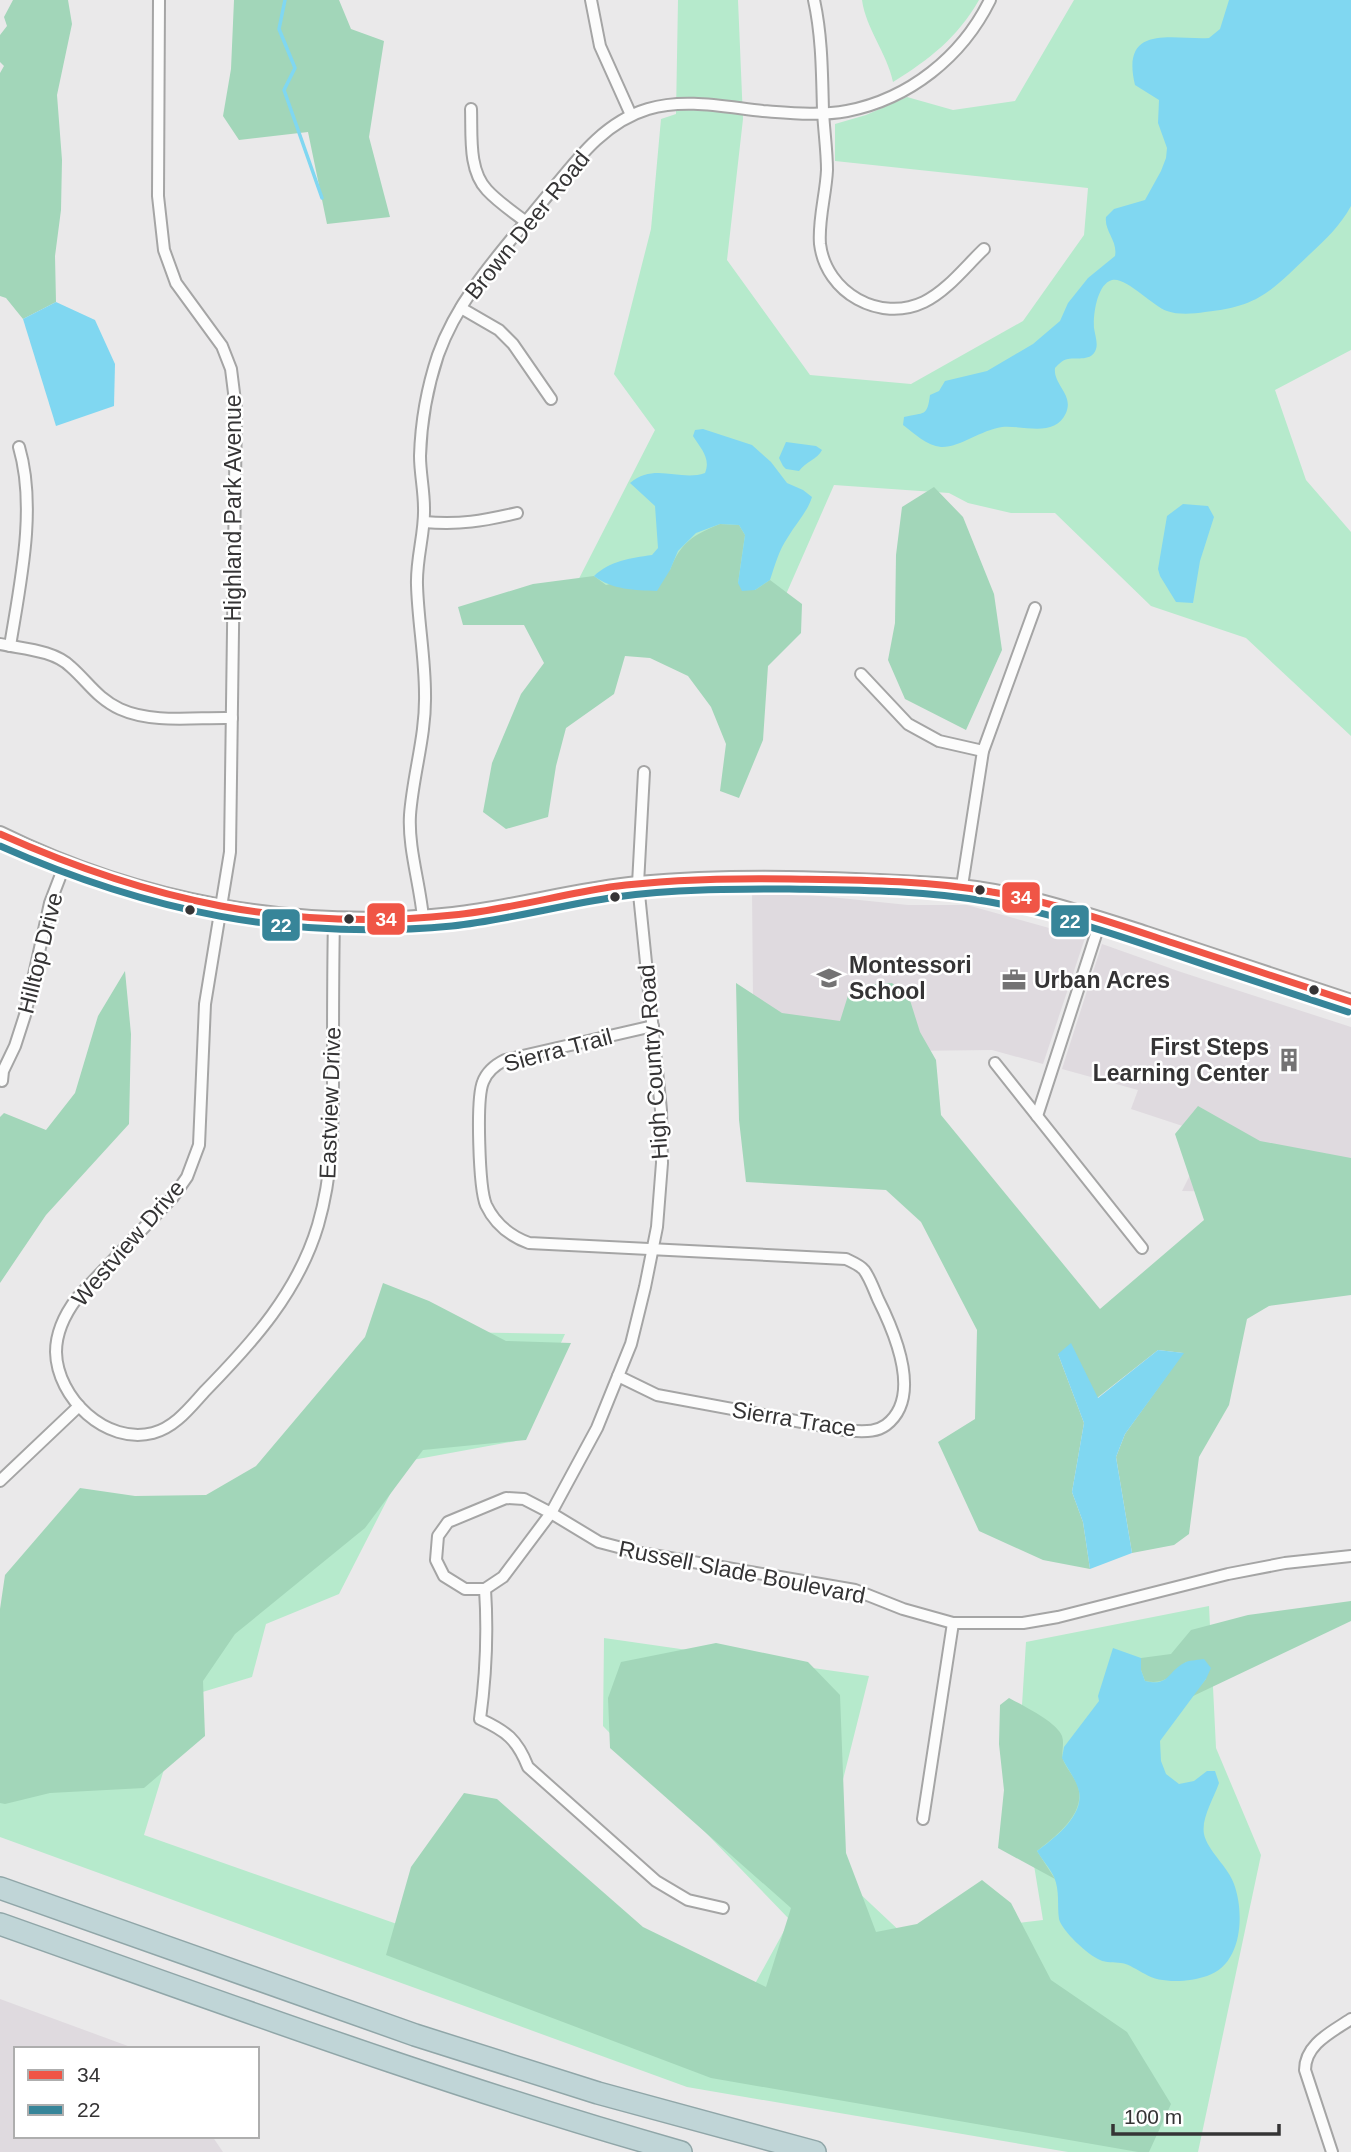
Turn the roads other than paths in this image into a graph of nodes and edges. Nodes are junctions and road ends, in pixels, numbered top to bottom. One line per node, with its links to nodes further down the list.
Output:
1 (159, 0): 18 (street, Highland Park Avenue)
2 (591, 0): 7 (street)
3 (814, 0): 6 (street)
4 (990, 0): 6 (street, Brown Deer Road)
5 (471, 109): 8 (street)
6 (823, 114): 7 (street, Brown Deer Road); 9 (street)
7 (631, 116): 8 (street, Brown Deer Road)
8 (526, 222): 10 (street, Brown Deer Road)
9 (984, 249)
10 (461, 308): 11 (street); 14 (street, Brown Deer Road)
11 (551, 399)
12 (19, 447): 16 (street)
13 (517, 513): 14 (street)
14 (424, 522): 26 (street, Brown Deer Road)
15 (1035, 608): 19 (street)
16 (5, 645): 18 (street)
17 (861, 674): 19 (street)
18 (232, 718): 25 (street, Highland Park Avenue)
19 (983, 751): 24 (street)
20 (644, 772): 23 (street, High Country Road)
21 (0, 834): 22 (street)
22 (65, 864): 25 (street); 32 (street, Hilltop Drive)
23 (638, 884): 24 (street); 26 (street); 30 (street, High Country Road)
24 (962, 886): 28 (street)
25 (221, 907): 27 (street); 37 (street, Westview Drive)
26 (423, 918): 27 (street)
27 (334, 919): 37 (street, Eastview Drive)
28 (1101, 919): 29 (street); 33 (street)
29 (1351, 1002)
30 (653, 1026): 35 (street, High Country Road); 35 (street, Sierra Trail)
31 (995, 1063): 33 (street)
32 (2, 1081)
33 (1037, 1116): 34 (street)
34 (1142, 1248)
35 (652, 1250): 36 (street, High Country Road); 36 (street, Sierra Trace)
36 (618, 1376): 39 (street, High Country Road)
37 (79, 1406): 38 (street)
38 (0, 1481)
39 (551, 1513): 41 (street, High Country Road); 41 (street, Russell Slade Boulevard); 42 (street, Russell Slade Boulevard)
40 (1351, 1556): 42 (street, Russell Slade Boulevard)
41 (485, 1589): 45 (street)
42 (953, 1623): 43 (street)
43 (923, 1819)
44 (0, 1888): 49 (highway)
45 (723, 1908)
46 (0, 1924): 48 (highway)
47 (1351, 2019): 50 (street)
48 (681, 2152)
49 (815, 2152)
50 (1332, 2152)

